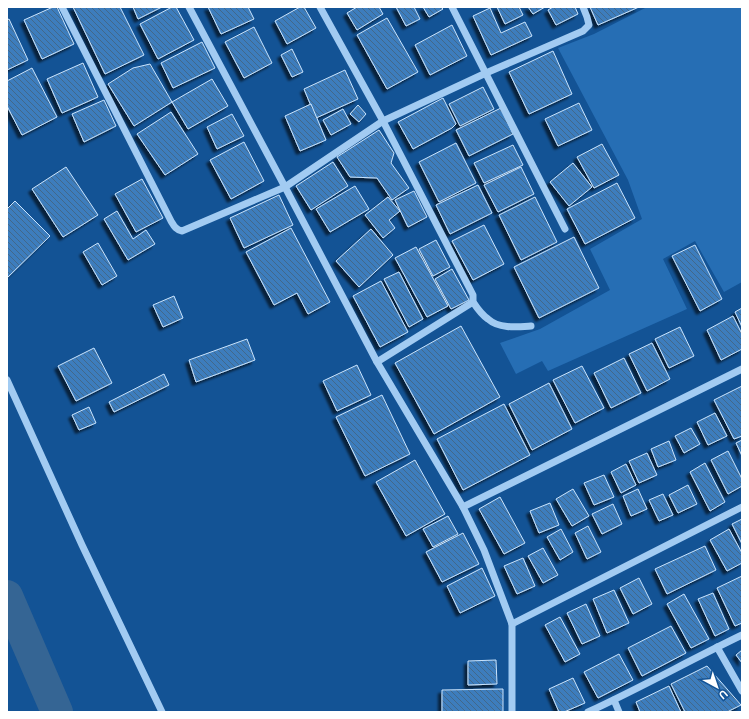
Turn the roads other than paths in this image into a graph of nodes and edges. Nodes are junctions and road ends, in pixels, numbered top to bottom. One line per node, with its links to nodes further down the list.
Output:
1 (62, 7): 8 (street)
2 (189, 7): 8 (street)
3 (320, 7): 7 (street)
4 (452, 7): 6 (street)
5 (583, 7): 6 (street)
6 (486, 73): 7 (street); 9 (street)
7 (383, 121): 8 (street); 10 (street)
8 (285, 187): 12 (street)
9 (566, 229)
10 (473, 302): 11 (street); 12 (street)
11 (531, 326)
12 (377, 362): 15 (street)
13 (742, 369): 15 (street)
14 (7, 380): 22 (street)
15 (463, 507): 17 (street)
16 (742, 507): 17 (street)
17 (512, 624): 23 (street)
18 (742, 635): 19 (street)
19 (717, 647): 20 (street); 21 (street)
20 (742, 691)
21 (614, 700): 24 (street); 25 (street)
22 (162, 712)
23 (512, 712)
24 (588, 712)
25 (619, 712)

